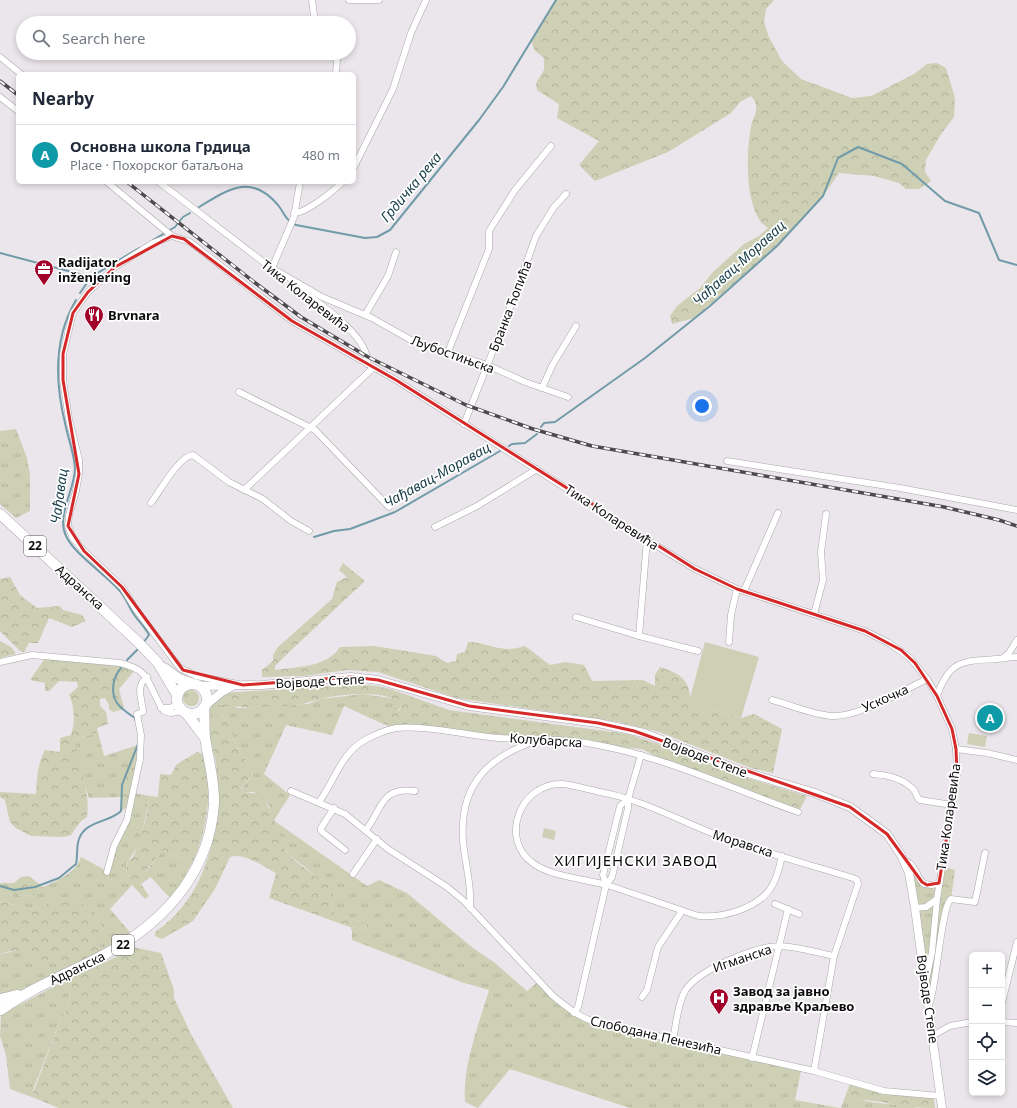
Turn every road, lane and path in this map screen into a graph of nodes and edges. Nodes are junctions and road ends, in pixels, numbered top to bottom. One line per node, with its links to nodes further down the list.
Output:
1 (312, 0): 5 (street)
2 (349, 0): 3 (street)
3 (379, 0)
4 (426, 0): 13 (street)
5 (314, 16)
6 (0, 57): 8 (street)
7 (337, 60): 9 (street)
8 (19, 72)
9 (336, 72)
10 (0, 97): 11 (street)
11 (16, 109)
12 (551, 146): 25 (street)
13 (356, 163)
14 (109, 184): 20 (street)
15 (162, 184): 22 (street, Тика Коларевића)
16 (300, 184): 19 (street)
17 (340, 184): 19 (street)
18 (566, 194): 27 (street, Бранка Ћопића)
19 (294, 213): 22 (street)
20 (170, 235): 26 (street); 60 (street)
21 (396, 252): 23 (street)
22 (272, 268): 23 (street, Љубостињска); 26 (street, Тика Коларевића)
23 (365, 315): 25 (street, Љубостињска)
24 (576, 326): 29 (street)
25 (448, 352): 27 (street, Љубостињска)
26 (367, 364): 28 (street, Тика Коларевића)
27 (487, 366): 29 (street, Љубостињска); 32 (street, Бранка Ћопића)
28 (373, 368): 32 (street, Тика Коларевића); 33 (street)
29 (542, 388): 31 (street, Љубостињска)
30 (238, 392): 33 (street)
31 (568, 397)
32 (464, 424): 35 (street, Тика Коларевића)
33 (310, 428): 36 (street); 38 (street)
34 (727, 460): 39 (street)
35 (537, 469): 43 (street); 45 (street, Тика Коларевића)
36 (244, 490): 37 (street); 44 (street)
37 (151, 503)
38 (389, 507)
39 (1017, 510)
40 (778, 513): 46 (street)
41 (0, 514): 56 (main road, Адранска / 22)
42 (826, 514): 47 (street)
43 (435, 527)
44 (309, 531)
45 (647, 540): 46 (street, Тика Коларевића); 49 (street)
46 (740, 590): 47 (street, Тика Коларевића); 51 (street)
47 (814, 614): 58 (street, Тика Коларевића)
48 (576, 617): 49 (street)
49 (639, 636): 52 (street)
50 (1017, 640): 54 (street)
51 (729, 642)
52 (698, 651)
53 (1017, 656): 54 (street)
54 (1004, 658): 61 (street)
55 (0, 662): 57 (street)
56 (158, 663): 59 (main road, Адранска / 22); 63 (main road, Адранска / 22)
57 (147, 677): 63 (street); 84 (street)
58 (927, 679): 61 (street, Тика Коларевића); 62 (street, Ускочка)
59 (195, 685): 60 (street, Војводе Степе); 63 (main road); 64 (main road, 22)
60 (239, 686): 64 (street, Војводе Степе); 83 (street, Војводе Степе)
61 (937, 696): 67 (street, Тика Коларевића)
62 (772, 700)
63 (181, 706): 64 (main road); 65 (main road, Адранска / 22)
64 (205, 706): 65 (main road, Адранска / 22)
65 (205, 738): 100 (main road, Адранска / 22)
66 (542, 739): 68 (street, Колубарска); 74 (street, Колубарска); 90 (street)
67 (956, 748): 69 (street); 75 (street, Тика Коларевића)
68 (641, 755): 73 (street); 77 (street, Колубарска)
69 (1017, 760)
70 (873, 774): 75 (street)
71 (415, 790): 78 (street)
72 (291, 791): 74 (street, Слободана Пенезића)
73 (628, 799): 82 (street, Моравска); 87 (street); 87 (street, Моравска)
74 (319, 802): 76 (street, Слободана Пенезића)
75 (952, 805): 86 (street, Тика Коларевића)
76 (334, 808): 78 (street, Слободана Пенезића); 80 (street)
77 (798, 812)
78 (366, 830): 79 (street, Слободана Пенезића)
79 (377, 839): 85 (street); 90 (street, Слободана Пенезића)
80 (346, 850)
81 (985, 853): 103 (street)
82 (782, 856): 93 (street, Моравска); 97 (street, Моравска)
83 (904, 861): 86 (street, Тика Коларевића); 91 (street, Војводе Степе)
84 (107, 872)
85 (353, 874)
86 (939, 883): 88 (street, Тика Коларевића)
87 (606, 885): 93 (street, Моравска); 105 (street)
88 (937, 899): 91 (street); 98 (street, Тика Коларевића)
89 (775, 904): 92 (street)
90 (470, 908): 105 (street, Слободана Пенезића)
91 (916, 908): 98 (street, Војводе Степе)
92 (788, 909): 94 (street); 96 (street)
93 (682, 911): 101 (street)
94 (799, 914)
95 (1017, 942): 99 (street)
96 (778, 946): 97 (street, Игманска); 110 (street, Игманска); 111 (street)
97 (834, 956): 112 (street)
98 (926, 983): 103 (street, Војводе Степе)
99 (1005, 991)
100 (30, 992): 102 (main road, Адранска / 22); 104 (main road, Адранска / 22)
101 (642, 997)
102 (0, 999)
103 (929, 1005): 109 (street, Војводе Степе)
104 (0, 1011)
105 (574, 1013): 110 (street, Слободана Пенезића)
106 (1005, 1022): 108 (street)
107 (969, 1023): 109 (street)
108 (1017, 1023)
109 (932, 1036): 113 (street, Војводе Степе)
110 (673, 1040): 111 (street, Слободана Пенезића)
111 (752, 1058): 112 (street, Слободана Пенезића)
112 (814, 1071): 113 (street, Слободана Пенезића)
113 (940, 1096): 114 (street, Војводе Степе)
114 (942, 1108)

